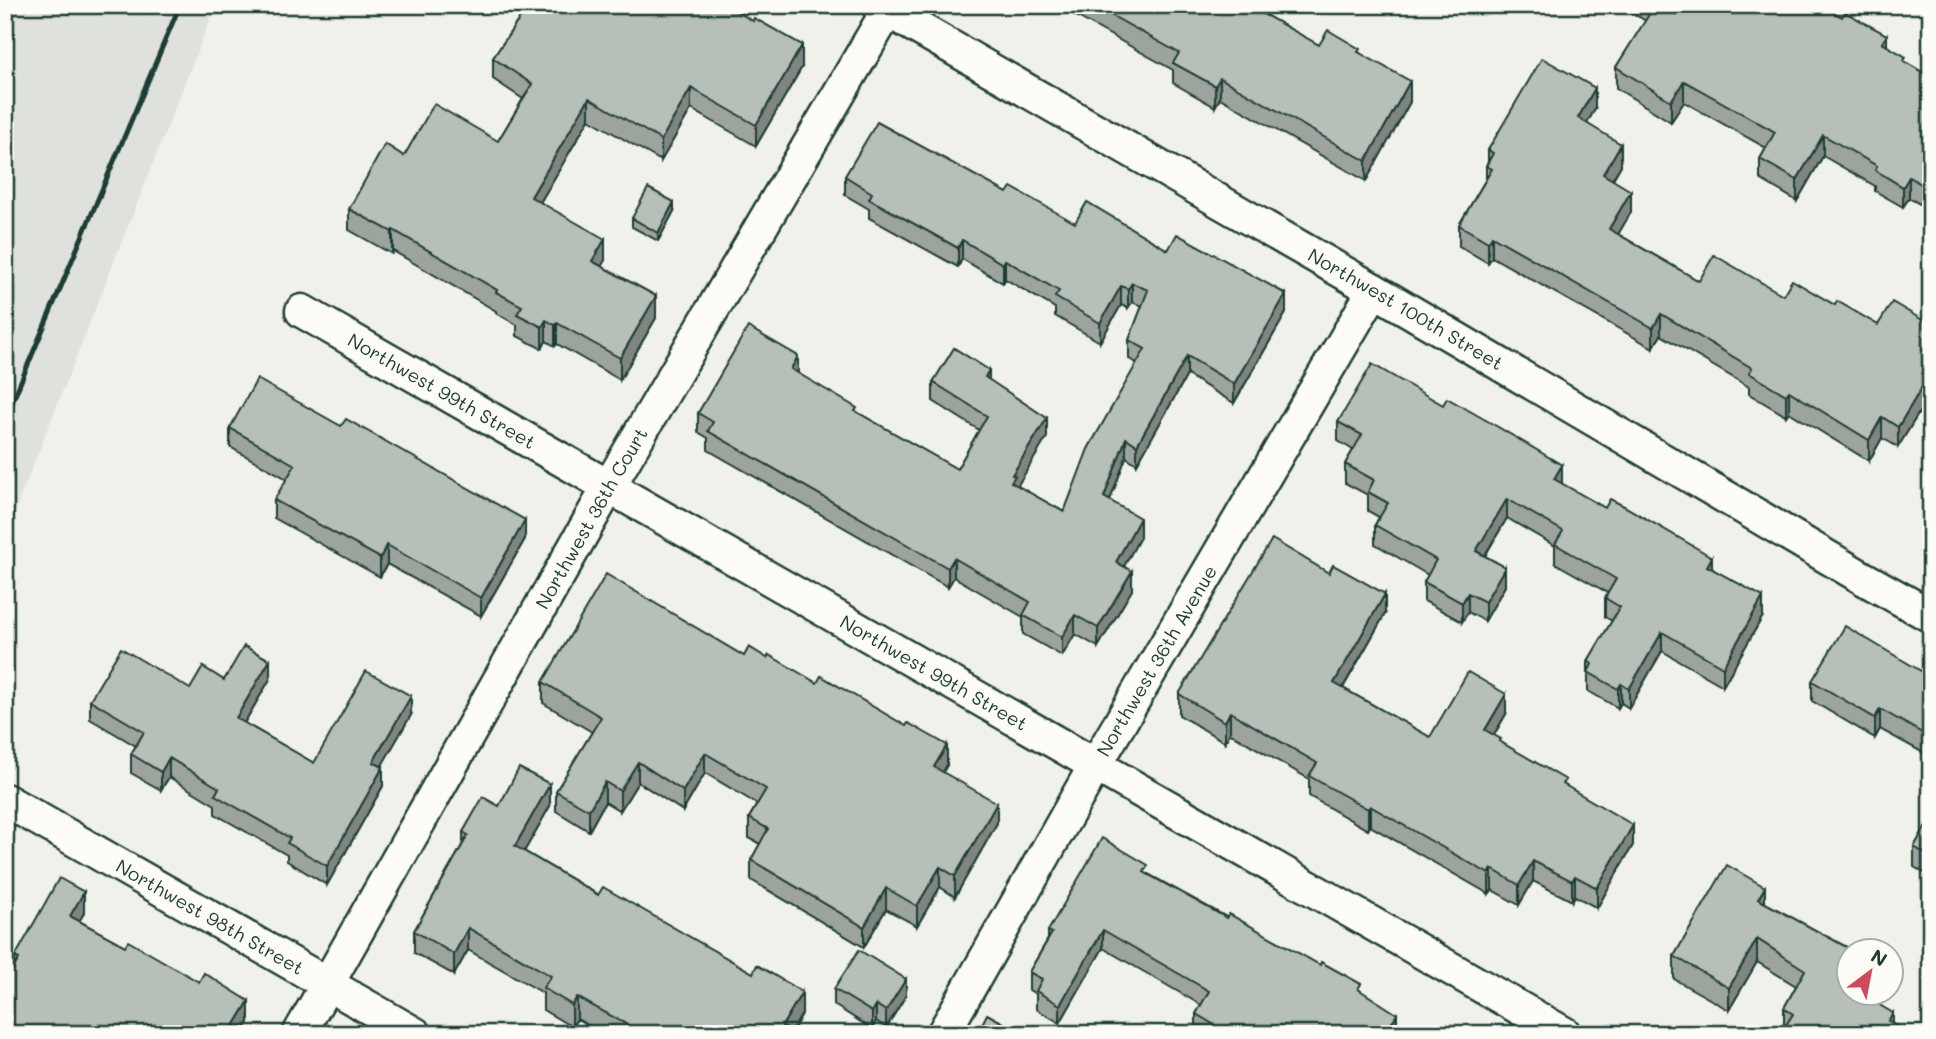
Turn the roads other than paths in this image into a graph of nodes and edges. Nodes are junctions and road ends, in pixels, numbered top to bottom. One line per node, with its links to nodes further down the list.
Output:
1 (885, 7): 2 (street, Northwest 100th Street); 4 (street, Northwest 36th Court)
2 (1374, 290): 5 (street, Northwest 100th Street); 6 (street, Northwest 36th Avenue)
3 (302, 311): 4 (street, Northwest 99th Street)
4 (608, 488): 6 (street, Northwest 99th Street); 8 (street, Northwest 36th Court)
5 (1931, 616)
6 (1096, 764): 11 (street, Northwest 36th Avenue); 12 (street, Northwest 99th Street)
7 (5, 800): 8 (street, Northwest 98th Street)
8 (328, 984): 9 (street, Northwest 36th Court); 10 (street, Northwest 98th Street)
9 (299, 1034)
10 (415, 1034)
11 (943, 1034)
12 (1565, 1034)

